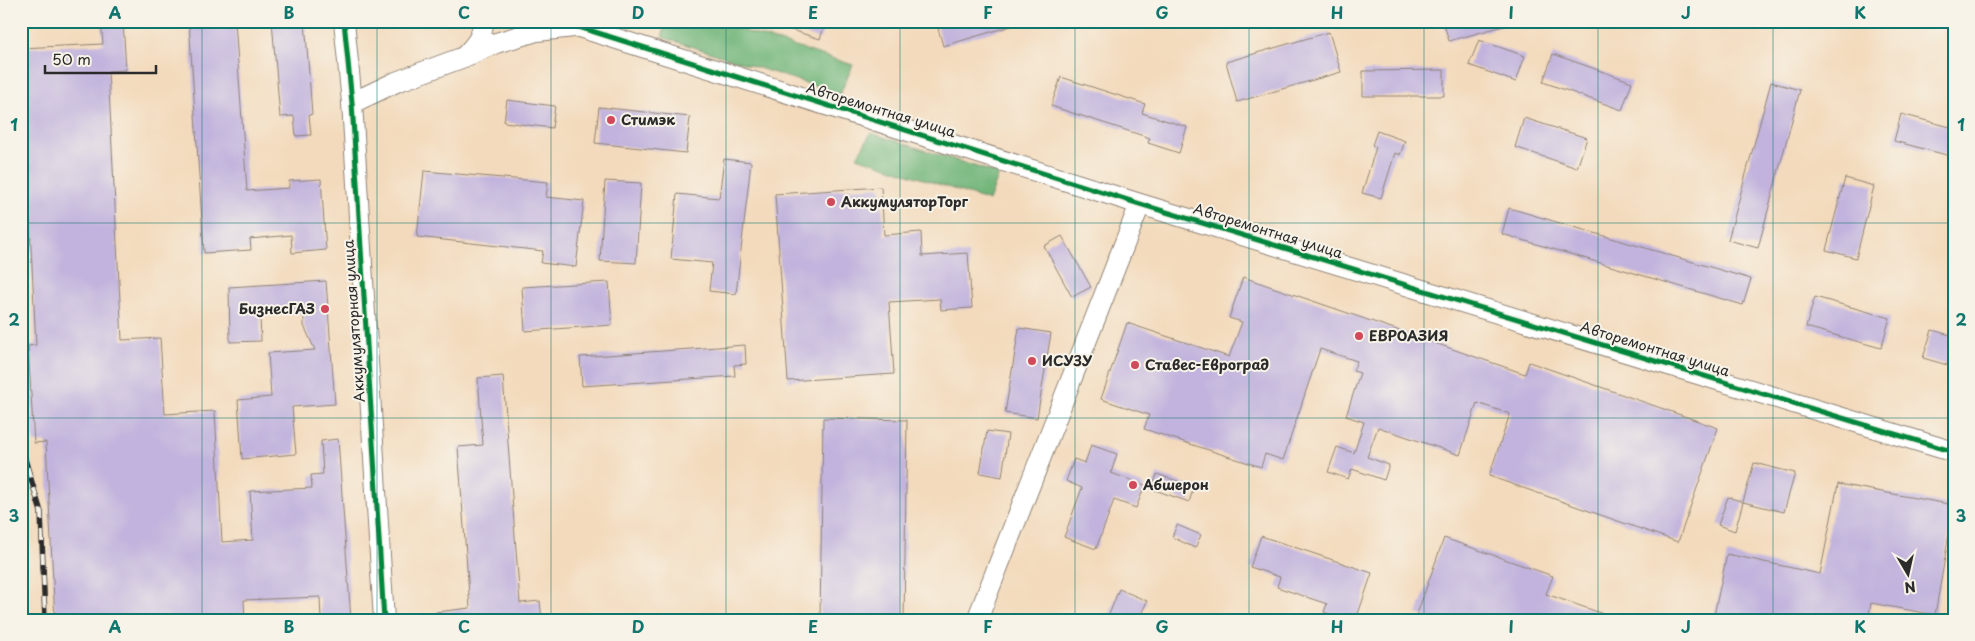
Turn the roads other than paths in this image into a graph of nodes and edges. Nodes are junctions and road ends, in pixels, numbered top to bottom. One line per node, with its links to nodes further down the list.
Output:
1 (344, 21): 5 (street, Аккумуляторная улица)
2 (483, 21): 4 (street)
3 (568, 24): 4 (street); 6 (street, Авторемонтная улица)
4 (464, 57): 5 (street)
5 (352, 102): 8 (street, Аккумуляторная улица)
6 (1140, 204): 7 (street, Авторемонтная улица); 9 (street)
7 (1954, 452)
8 (384, 620)
9 (977, 620)

